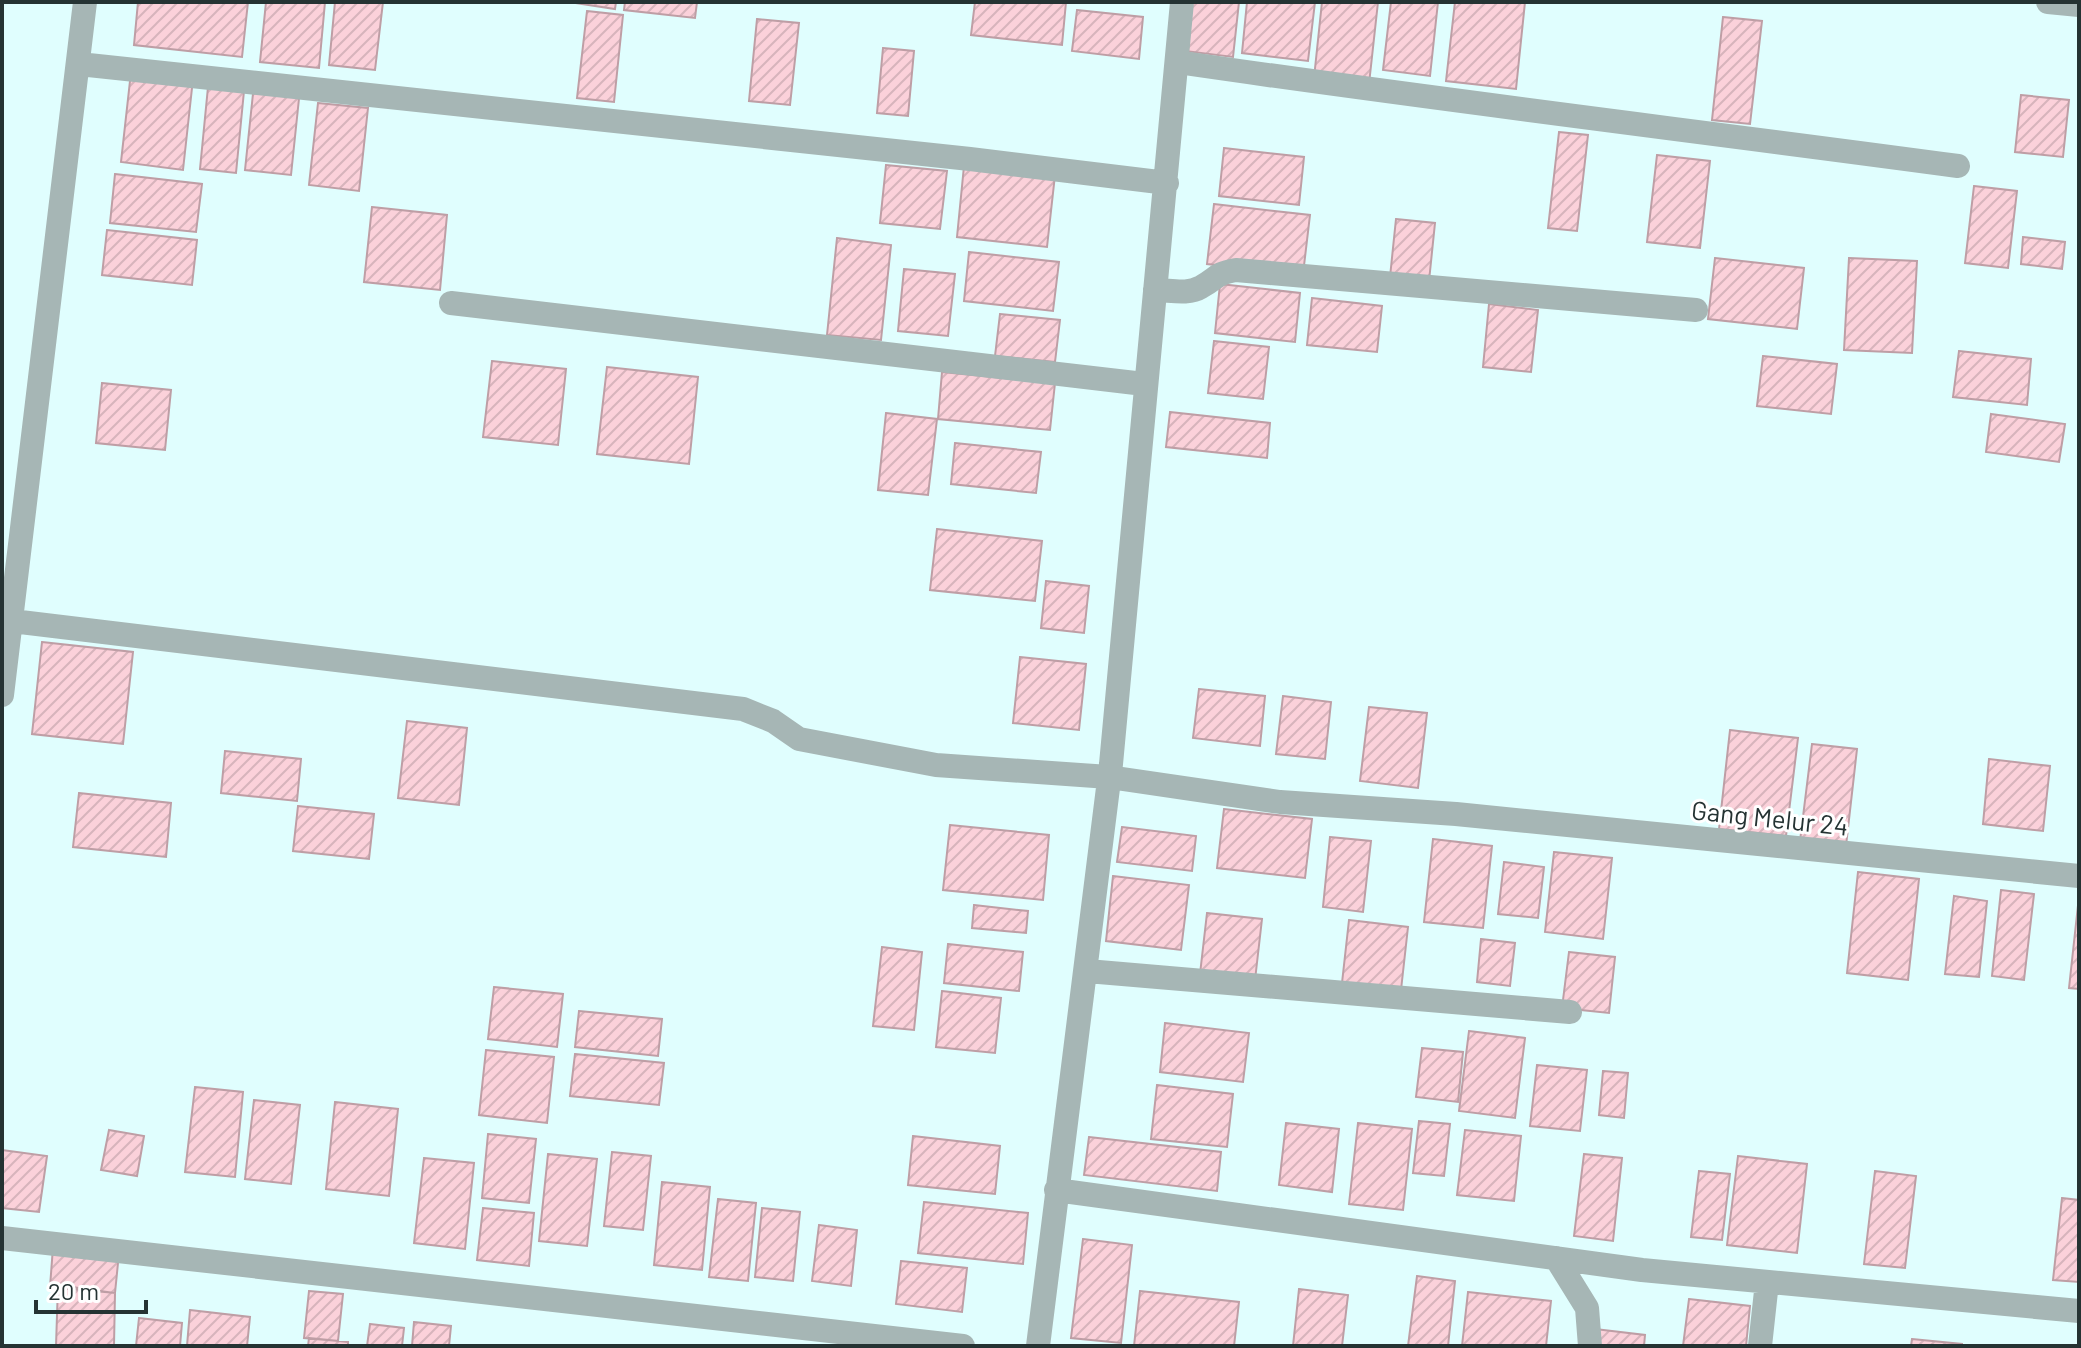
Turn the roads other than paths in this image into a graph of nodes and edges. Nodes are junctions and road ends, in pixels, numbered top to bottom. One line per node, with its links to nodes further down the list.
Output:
1 (85, 2): 6 (street)
2 (1182, 2): 5 (street)
3 (2048, 2): 4 (street)
4 (2079, 5)
5 (1177, 62): 7 (street); 8 (street)
6 (79, 64): 8 (street); 13 (street)
7 (1958, 166)
8 (1167, 183): 9 (street)
9 (1155, 290): 11 (street); 12 (street)
10 (451, 303): 12 (street)
11 (1696, 310)
12 (1144, 384): 15 (street)
13 (12, 621): 14 (street); 15 (street, Gang Melur 24)
14 (2, 692)
15 (1109, 777): 16 (street, Gang Melur 24); 17 (street)
16 (2079, 876)
17 (1087, 971): 18 (street); 19 (street)
18 (1570, 1012)
19 (1056, 1190): 21 (street); 25 (street)
20 (2, 1238): 24 (street)
21 (1565, 1270): 22 (street); 26 (street)
22 (1767, 1282): 23 (street); 27 (street)
23 (2079, 1311)
24 (963, 1346)
25 (1038, 1346)
26 (1590, 1346)
27 (1760, 1346)

